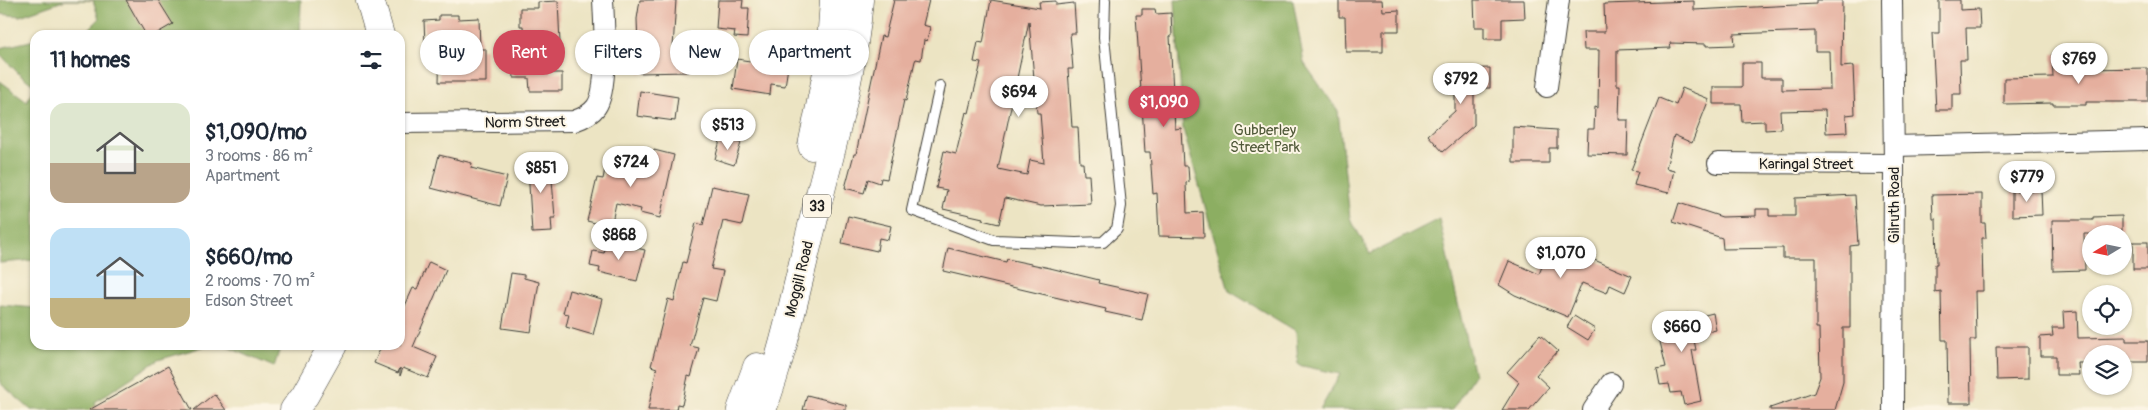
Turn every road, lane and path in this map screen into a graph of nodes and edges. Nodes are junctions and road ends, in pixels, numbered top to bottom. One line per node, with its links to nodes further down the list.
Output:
1 (370, 0): 8 (main road)
2 (602, 0): 11 (street, Norm Street)
3 (834, 0): 18 (main road, Moggill Road / 33)
4 (858, 0): 19 (main road, Moggill Road / 33)
5 (1105, 0): 9 (lane)
6 (1559, 0): 10 (street)
7 (1892, 0): 13 (street, Gilruth Road)
8 (379, 30)
9 (940, 86)
10 (1547, 87)
11 (405, 123)
12 (2148, 140): 13 (street, Karingal Street)
13 (1894, 155): 14 (street, Karingal Street); 21 (street, Gilruth Road)
14 (1718, 163)
15 (330, 350): 17 (main road)
16 (1610, 383): 20 (street)
17 (294, 410)
18 (741, 410)
19 (762, 410)
20 (1594, 410)
21 (1893, 410)

